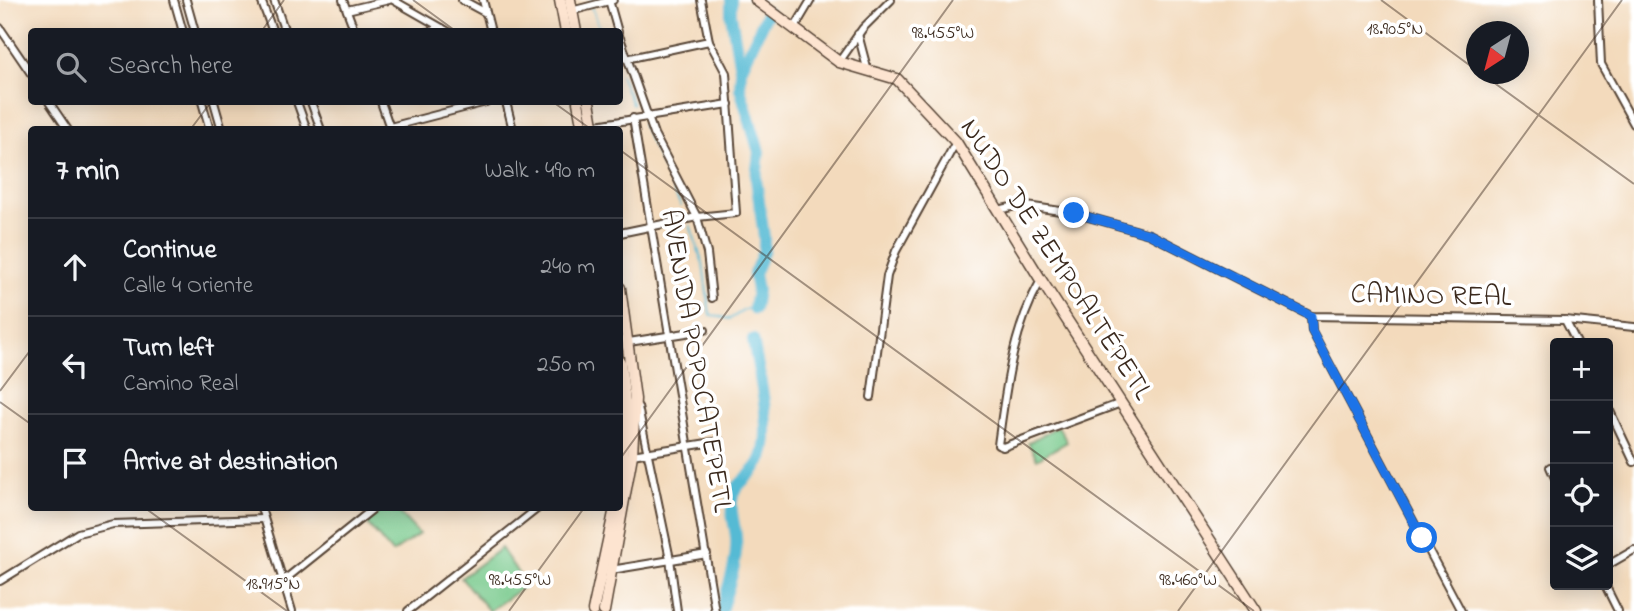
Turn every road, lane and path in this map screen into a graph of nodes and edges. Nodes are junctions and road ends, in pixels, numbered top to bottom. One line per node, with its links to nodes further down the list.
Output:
1 (174, 0): 22 (street)
2 (186, 0): 23 (street)
3 (262, 0): 24 (street)
4 (274, 0): 25 (street)
5 (343, 0): 17 (street)
6 (391, 0): 17 (street); 27 (street)
7 (462, 0): 19 (street)
8 (483, 0): 19 (street)
9 (560, 0): 18 (street)
10 (570, 0): 18 (street)
11 (610, 0): 18 (street); 31 (street)
12 (701, 0): 33 (street)
13 (756, 0): 20 (street, NUDO DE ZEMPOALTÉPETL)
14 (811, 0): 20 (street)
15 (891, 0): 32 (street)
16 (1598, 0): 52 (street)
17 (346, 10): 26 (street)
18 (567, 12): 29 (street); 30 (street)
19 (486, 13): 28 (street)
20 (795, 27): 36 (street, NUDO DE ZEMPOALTÉPETL)
21 (0, 28): 38 (street)
22 (182, 28)
23 (193, 28)
24 (272, 28)
25 (284, 28)
26 (353, 28)
27 (442, 28)
28 (490, 28)
29 (566, 28)
30 (574, 28)
31 (617, 28)
32 (858, 34): 36 (street); 37 (street)
33 (709, 41): 35 (street); 39 (street)
34 (623, 48): 35 (street)
35 (626, 59): 51 (street)
36 (839, 62): 37 (street, NUDO DE ZEMPOALTÉPETL)
37 (867, 68): 64 (street, NUDO DE ZEMPOALTÉPETL)
38 (28, 69)
39 (729, 104): 51 (street); 66 (street)
40 (51, 105): 53 (street)
41 (203, 105): 54 (street)
42 (215, 105): 55 (street)
43 (298, 105): 56 (street)
44 (312, 105): 57 (street)
45 (382, 105): 58 (street)
46 (475, 105): 59 (street)
47 (507, 105): 60 (street)
48 (579, 105): 61 (street)
49 (589, 105): 62 (street)
50 (633, 118): 51 (street); 63 (street); 67 (street, AVENIDA POPOCATEPETL)
51 (647, 118): 66 (street)
52 (1634, 124)
53 (65, 126)
54 (209, 126)
55 (221, 126)
56 (306, 126)
57 (320, 126)
58 (390, 126)
59 (398, 126)
60 (512, 126)
61 (587, 126)
62 (588, 126)
63 (597, 126)
64 (956, 142): 65 (street, NUDO DE ZEMPOALTÉPETL); 80 (street)
65 (998, 210): 69 (street, NUDO DE ZEMPOALTÉPETL); 72 (street, CAMINO REAL)
66 (697, 217): 67 (street); 70 (street)
67 (650, 228): 68 (street); 76 (street, AVENIDA POPOCATEPETL)
68 (623, 232)
69 (1041, 280): 82 (street, NUDO DE ZEMPOALTÉPETL); 82 (street)
70 (712, 298)
71 (623, 306): 78 (street)
72 (1311, 316): 73 (street, CAMINO REAL); 111 (street)
73 (1565, 320): 74 (street, CAMINO REAL); 77 (street)
74 (1634, 327)
75 (705, 330): 76 (street)
76 (670, 336): 78 (street); 85 (street, AVENIDA POPOCATEPETL)
77 (1574, 338)
78 (629, 342): 81 (street)
79 (623, 386): 86 (street)
80 (871, 397)
81 (635, 398): 87 (street); 88 (street)
82 (1121, 403): 110 (street, NUDO DE ZEMPOALTÉPETL)
83 (1613, 418): 89 (street)
84 (720, 440): 85 (street)
85 (688, 446): 87 (street); 96 (street, AVENIDA POPOCATEPETL)
86 (623, 447)
87 (648, 451): 88 (street); 97 (street)
88 (632, 454): 99 (street)
89 (1634, 462)
90 (262, 511): 94 (street)
91 (370, 511): 101 (street)
92 (534, 511): 105 (street)
93 (614, 511): 106 (street)
94 (264, 519): 100 (street); 101 (street)
95 (1634, 550): 98 (street)
96 (707, 554): 97 (street); 109 (street, AVENIDA POPOCATEPETL)
97 (670, 559): 99 (street); 108 (street)
98 (1613, 562)
99 (611, 570): 107 (street)
100 (0, 581)
101 (283, 581): 104 (street)
102 (1607, 590): 103 (street)
103 (1614, 610)
104 (292, 611)
105 (408, 611)
106 (593, 611)
107 (604, 611)
108 (677, 611)
109 (715, 611)
110 (1256, 611)
111 (1461, 611)

